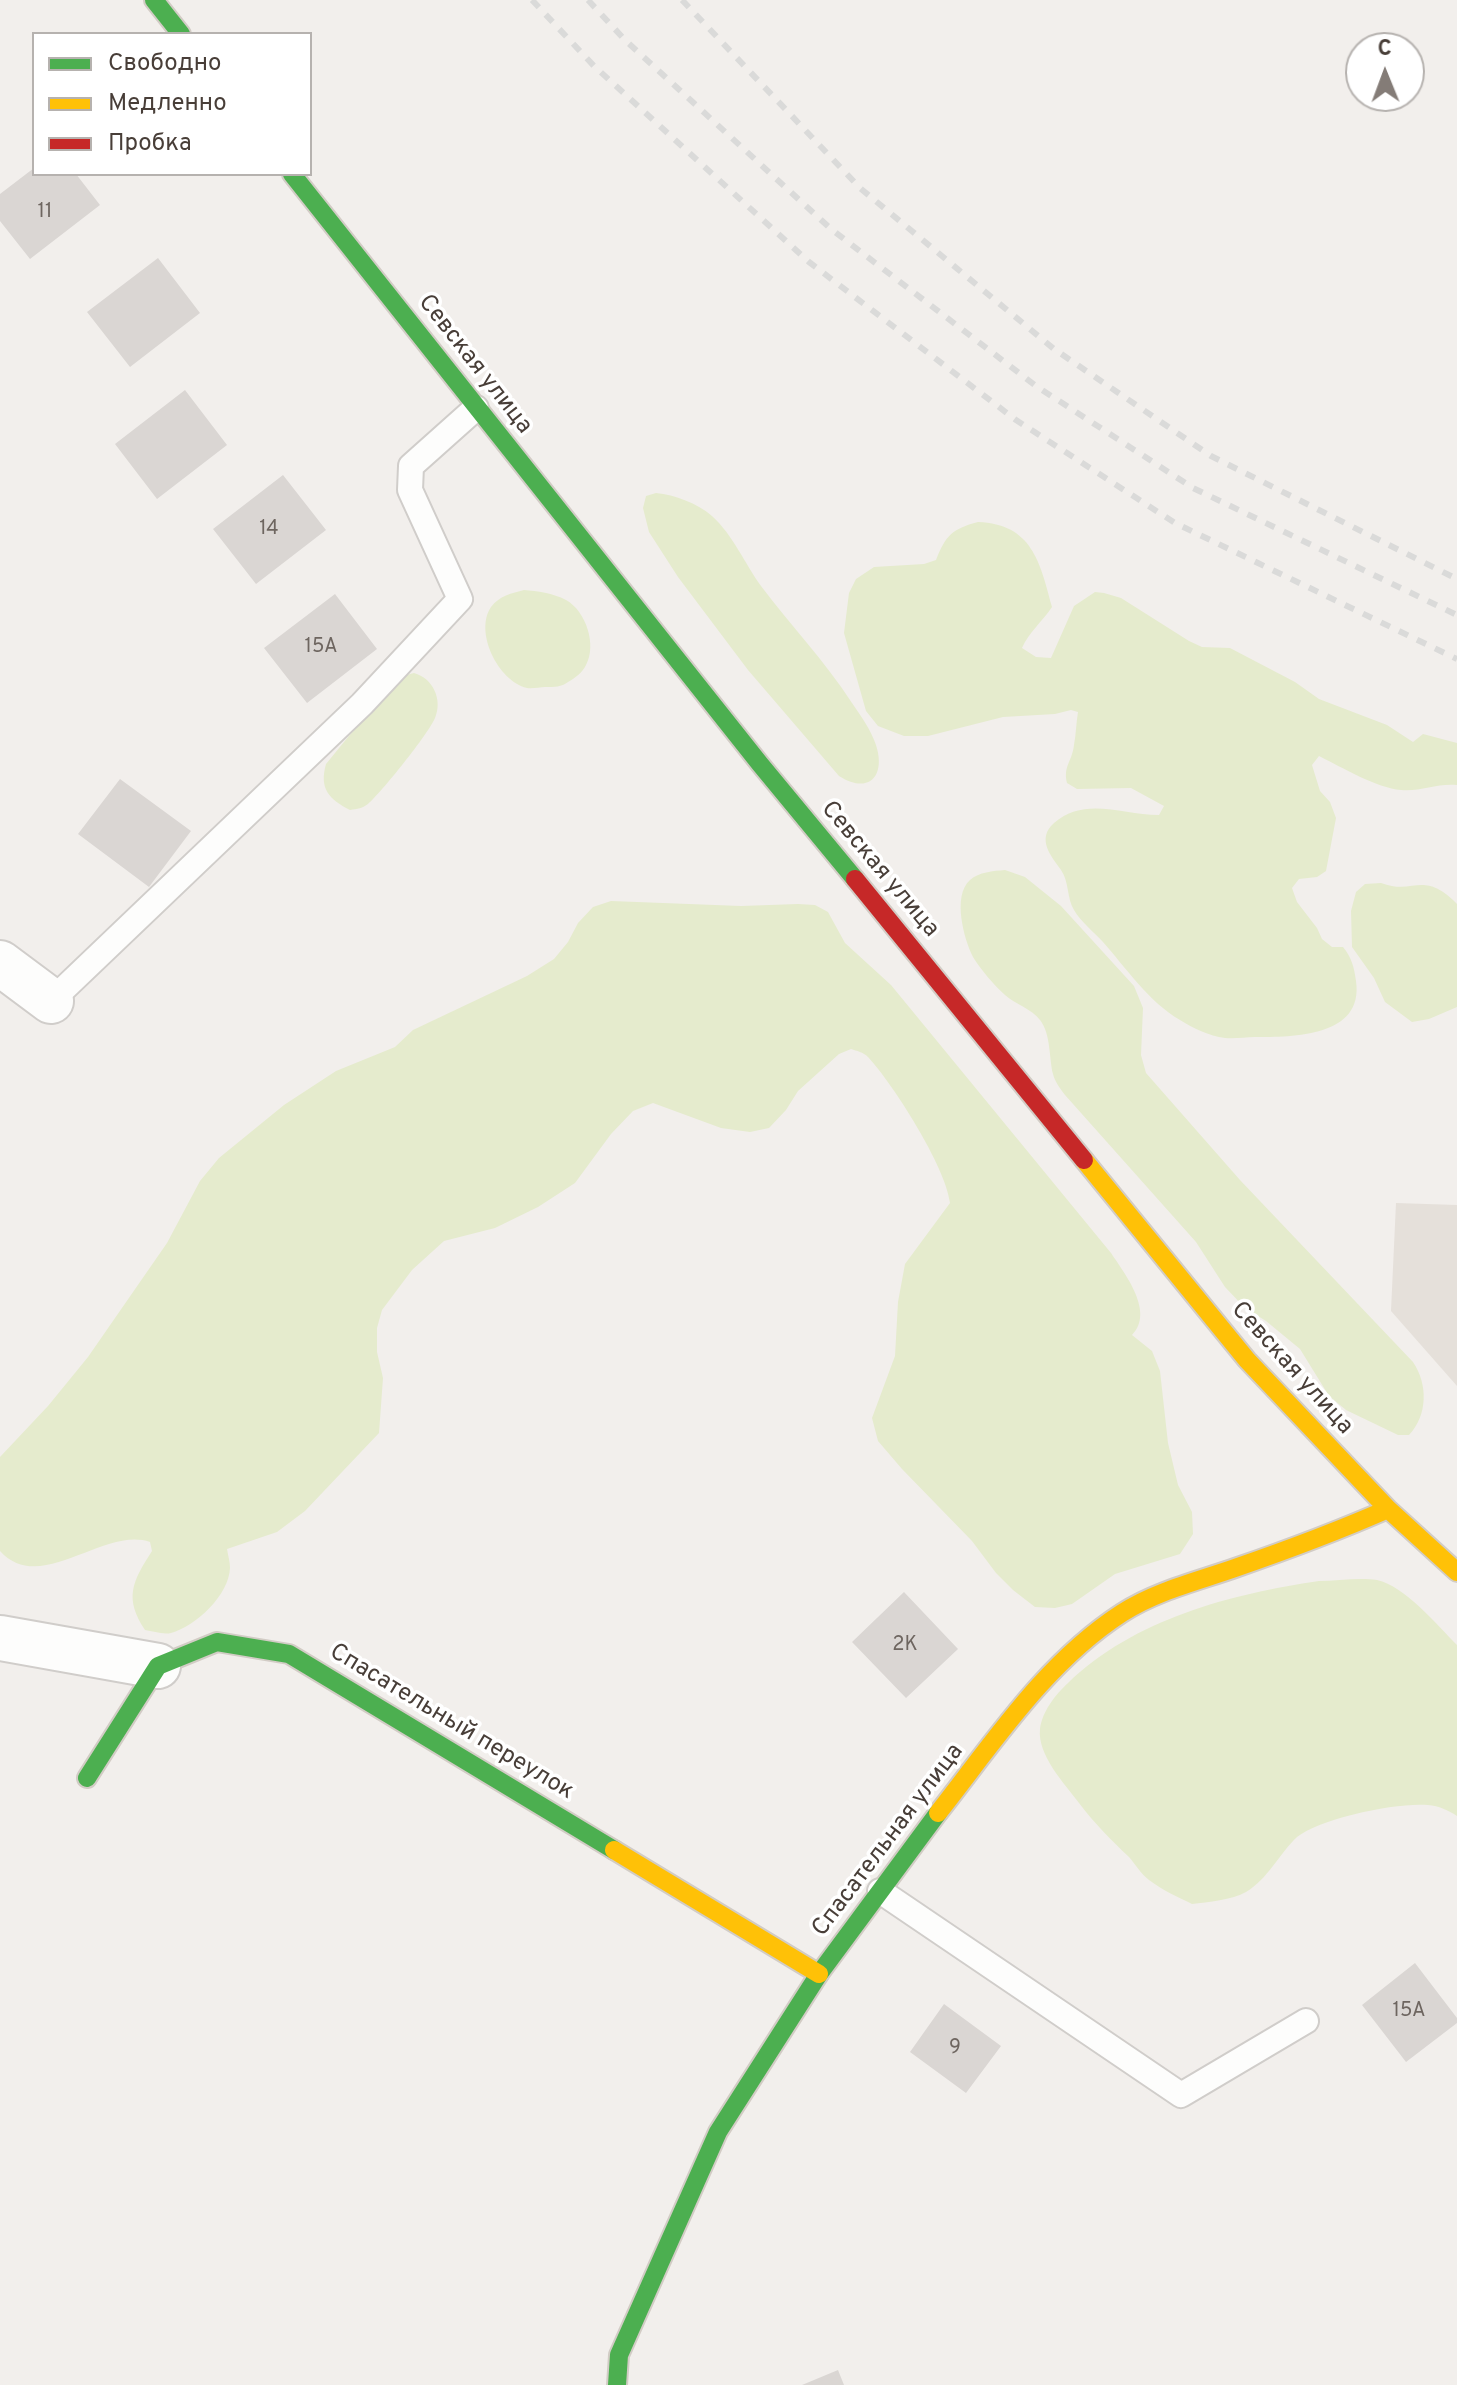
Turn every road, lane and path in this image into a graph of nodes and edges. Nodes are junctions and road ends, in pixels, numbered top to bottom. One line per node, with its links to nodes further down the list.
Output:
1 (154, 0): 2 (street)
2 (179, 32)
3 (294, 176): 4 (street, Севская улица)
4 (476, 408): 6 (lane); 7 (street, Севская улица)
5 (0, 963): 6 (street)
6 (51, 1001)
7 (1388, 1509): 8 (street, Севская улица); 12 (street, Спасательная улица)
8 (1457, 1572)
9 (0, 1638): 10 (street)
10 (158, 1666): 11 (street); 13 (street, Спасательный переулок)
11 (87, 1778)
12 (880, 1891): 13 (street, Спасательная улица); 14 (lane)
13 (819, 1974): 15 (street, Спасательная улица)
14 (1306, 2021)
15 (617, 2385)

